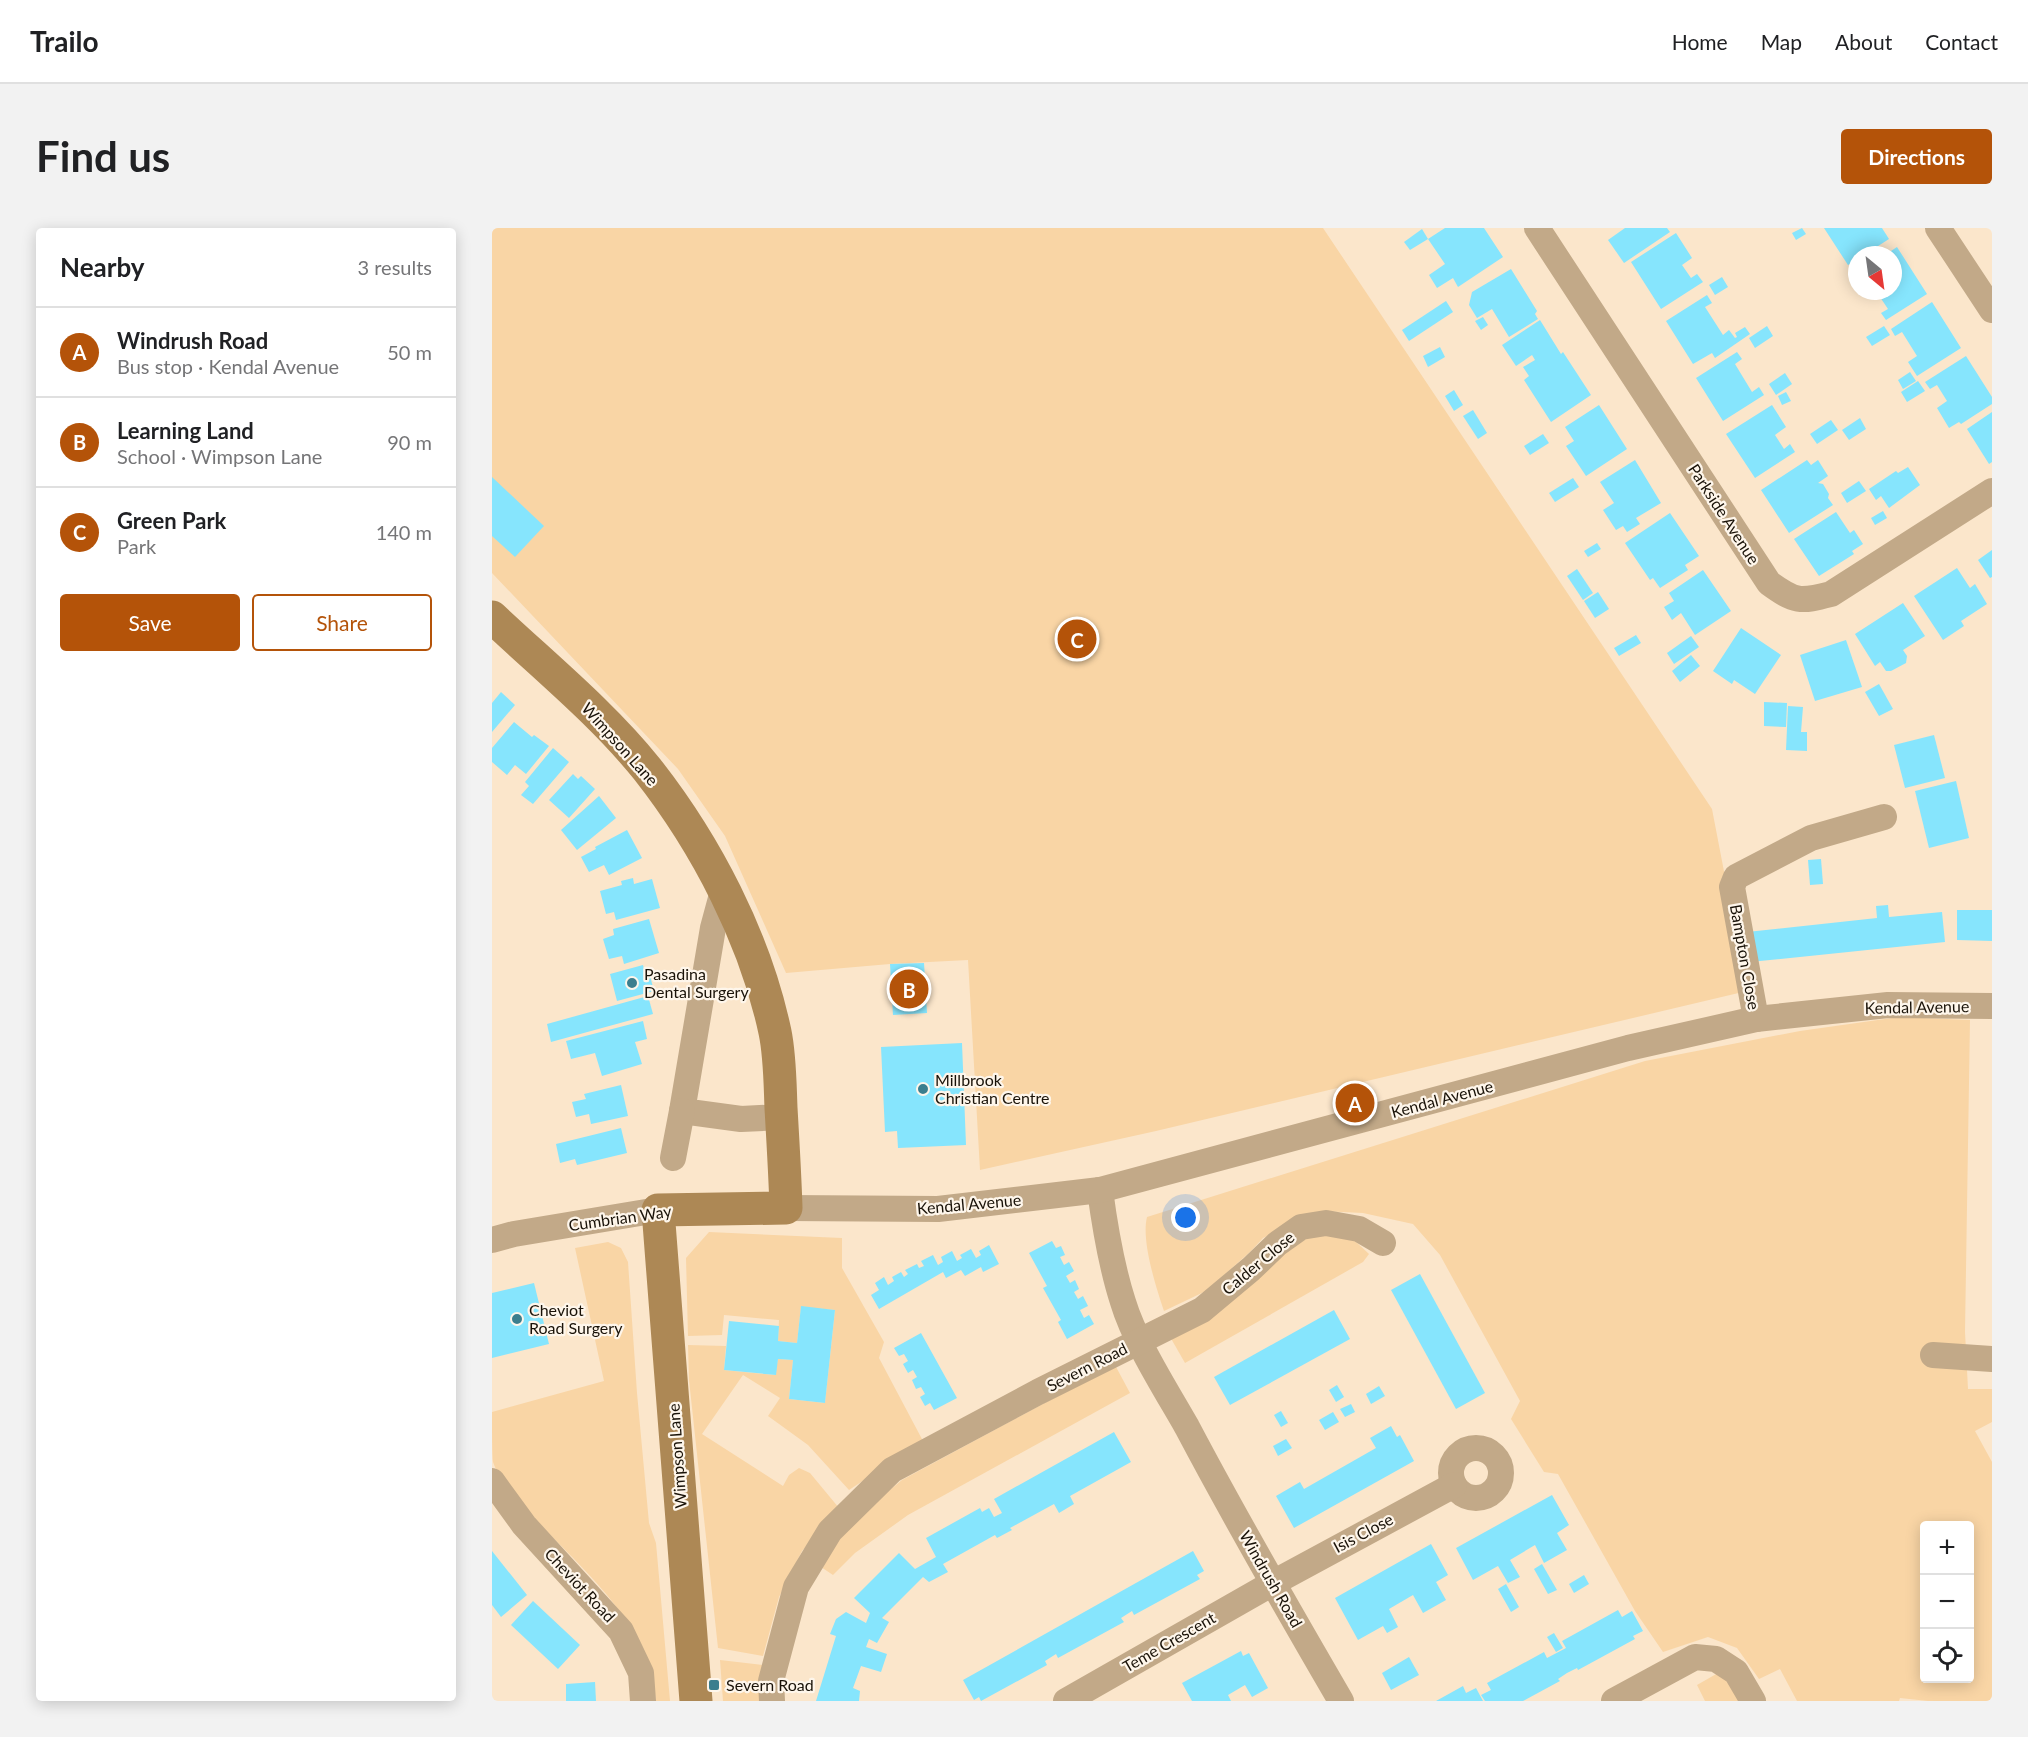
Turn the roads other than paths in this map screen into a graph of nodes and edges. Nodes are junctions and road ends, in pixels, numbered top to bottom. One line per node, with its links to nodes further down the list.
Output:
1 (1537, 228): 4 (street, Parkside Avenue)
2 (1938, 228): 3 (street)
3 (1992, 310)
4 (1992, 491)
5 (492, 616): 7 (street, Wimpson Lane)
6 (1884, 817): 9 (street, Bampton Close)
7 (723, 891): 10 (street); 11 (street, Wimpson Lane)
8 (1992, 1006): 9 (street, Kendal Avenue)
9 (1756, 1018): 13 (street, Kendal Avenue)
10 (682, 1111): 11 (street); 12 (street)
11 (782, 1117): 14 (street, Wimpson Lane)
12 (673, 1158)
13 (1100, 1190): 14 (street, Kendal Avenue); 18 (street, Windrush Road)
14 (786, 1208): 15 (street, Cumbrian Way)
15 (658, 1210): 16 (street, Cumbrian Way); 25 (street, Wimpson Lane)
16 (492, 1240)
17 (1383, 1243): 18 (street, Calder Close)
18 (1140, 1340): 23 (street, Windrush Road); 26 (street, Severn Road)
19 (1933, 1355): 20 (street)
20 (1992, 1359)
21 (492, 1481): 24 (street, Cheviot Road)
22 (1454, 1485): 23 (street, Isis Close)
23 (1272, 1582): 27 (street, Teme Crescent); 28 (street, Windrush Road)
24 (644, 1701)
25 (696, 1701)
26 (772, 1701)
27 (1066, 1701)
28 (1341, 1701)
29 (1614, 1701): 30 (street)
30 (1753, 1701)

